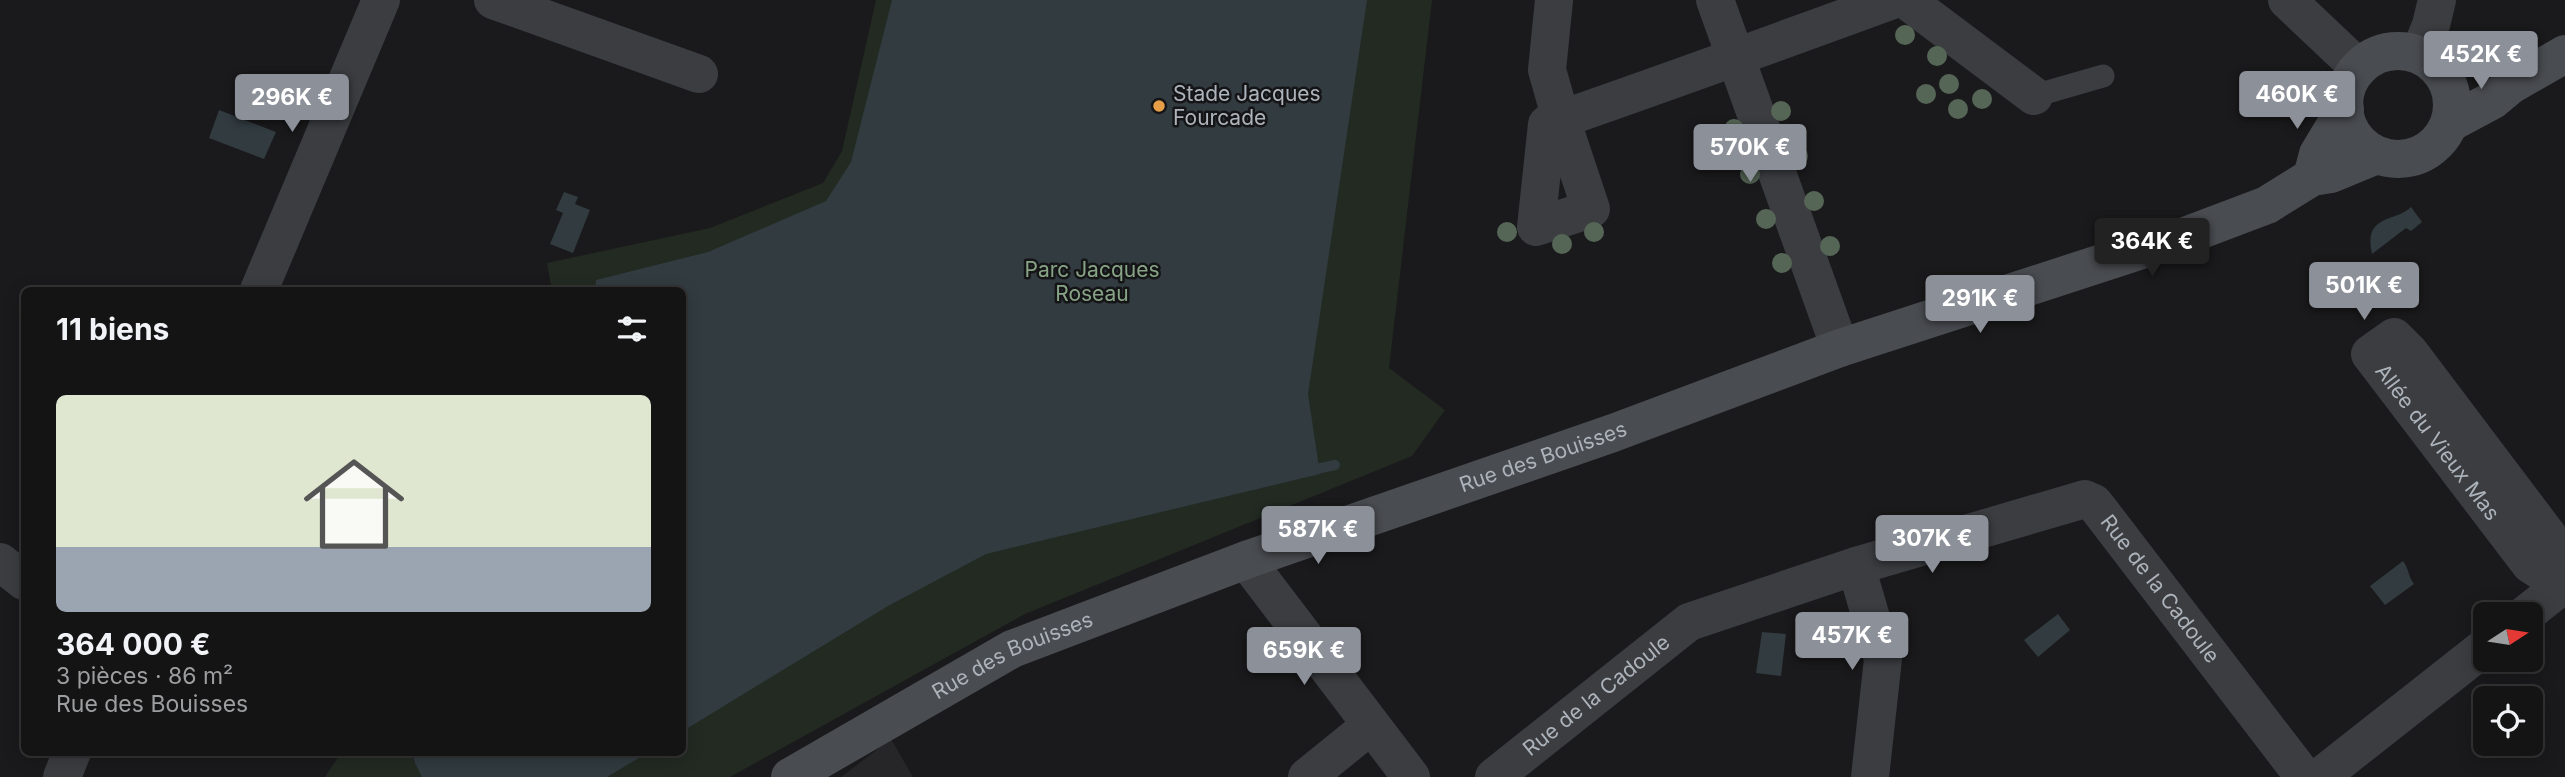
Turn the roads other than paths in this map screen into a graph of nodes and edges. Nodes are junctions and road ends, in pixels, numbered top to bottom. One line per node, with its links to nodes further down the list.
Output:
1 (381, 0): 21 (street)
2 (493, 0): 13 (street)
3 (1554, 0): 10 (street)
4 (1715, 0): 10 (street)
5 (1893, 0): 10 (street)
6 (1906, 0): 16 (street)
7 (2287, 0): 12 (street)
8 (2437, 0): 11 (street)
9 (2565, 54): 15 (street)
10 (1737, 58): 22 (street)
11 (2430, 63): 12 (street); 15 (street); 18 (street)
12 (2359, 68): 17 (street)
13 (699, 74)
14 (2102, 76): 16 (lane)
15 (2511, 85): 18 (street)
16 (2034, 96)
17 (2344, 109): 19 (street); 20 (street)
18 (2449, 123): 19 (street)
19 (2377, 155): 20 (street, Rue des Bouisses)
20 (2312, 177): 22 (street, Rue des Bouisses)
21 (260, 287)
22 (1840, 348): 23 (street, Rue des Bouisses)
23 (1246, 560): 30 (street); 33 (street, Rue des Bouisses)
24 (0, 562): 26 (street)
25 (1856, 566): 36 (street, Rue de la Cadoule); 37 (street); 38 (street, Rue de la Cadoule)
26 (21, 579)
27 (2564, 585): 27 (street, Allée du Vieux Mas); 28 (street)
28 (2542, 602)
29 (2473, 656): 39 (street)
30 (1370, 726): 34 (street); 35 (street)
31 (70, 756): 32 (street)
32 (62, 777)
33 (790, 777)
34 (1307, 777)
35 (1411, 777)
36 (1494, 777)
37 (1870, 777)
38 (2304, 777)
39 (2320, 777)

